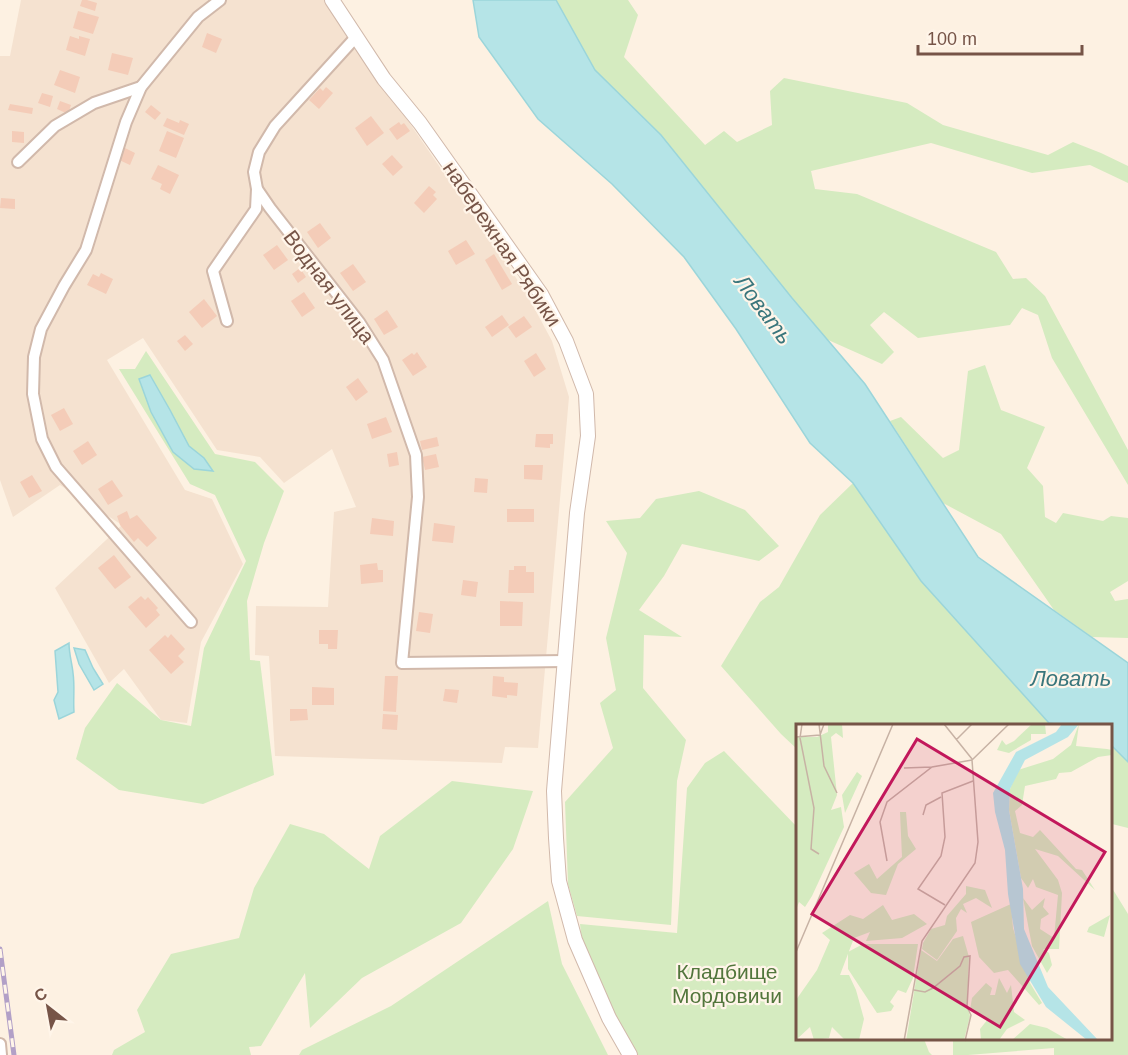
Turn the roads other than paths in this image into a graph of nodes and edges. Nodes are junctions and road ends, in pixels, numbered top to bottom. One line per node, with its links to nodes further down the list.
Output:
1 (220, 0): 4 (street)
2 (332, 0): 3 (street, набережная Рябики)
3 (356, 37): 6 (street); 9 (street, набережная Рябики)
4 (141, 87): 5 (street); 8 (street)
5 (18, 162)
6 (257, 189): 7 (street); 9 (street, Водная улица)
7 (227, 321)
8 (191, 622)
9 (565, 661): 12 (street, набережная Рябики)
10 (0, 1044): 11 (street)
11 (2, 1055)
12 (630, 1055)

